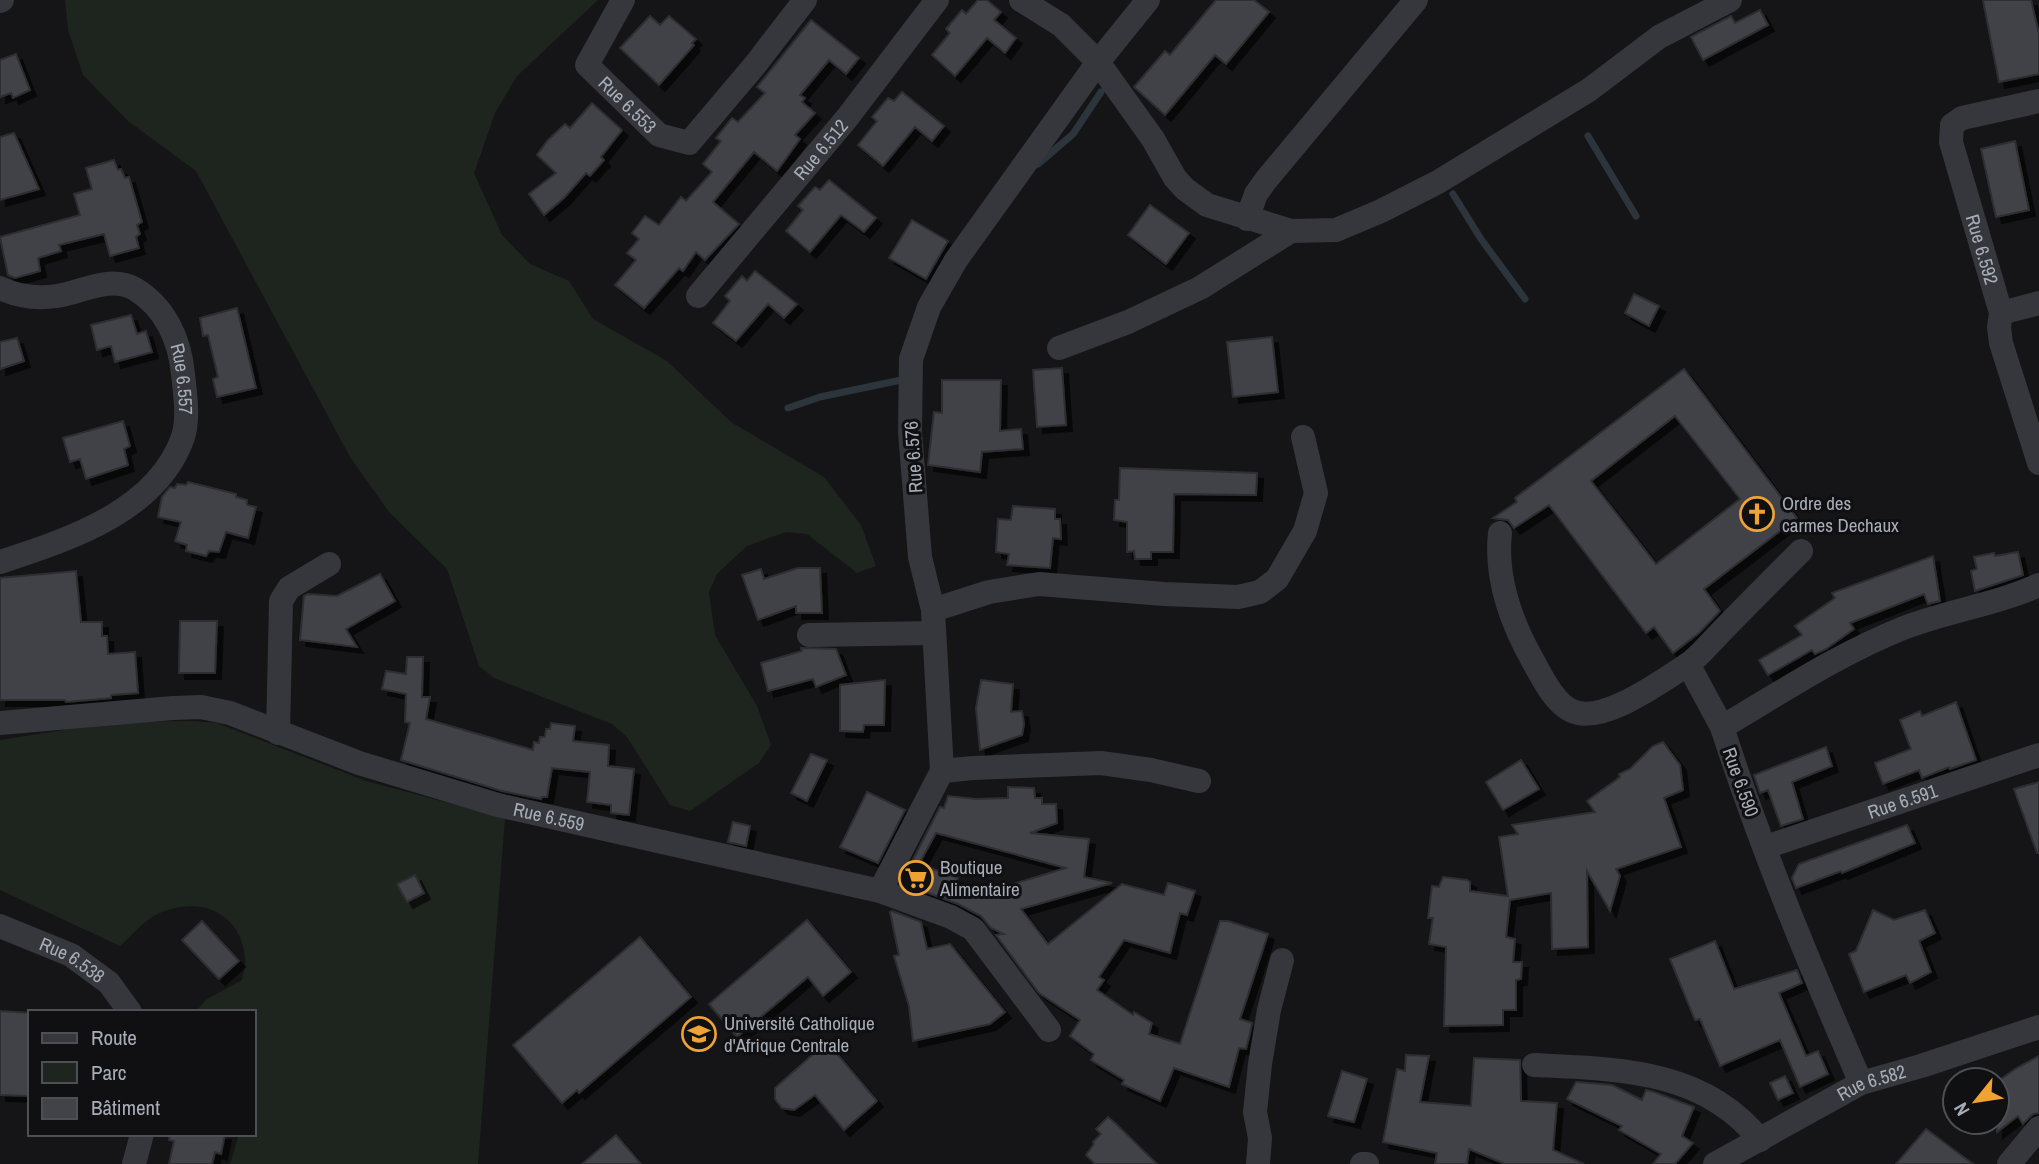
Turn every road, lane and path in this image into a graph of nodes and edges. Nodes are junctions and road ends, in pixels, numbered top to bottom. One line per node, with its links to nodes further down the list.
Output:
1 (623, 0): 2 (street, Rue 6.553)
2 (805, 0)
3 (937, 0): 13 (street, Rue 6.512)
4 (1021, 0): 8 (street)
5 (1148, 0): 8 (street, Rue 6.576)
6 (1416, 0): 10 (street)
7 (1730, 0): 11 (street)
8 (1098, 62): 10 (street); 24 (street, Rue 6.576)
9 (2039, 101): 15 (street, Rue 6.592)
10 (1247, 219): 11 (street)
11 (1291, 231): 16 (street)
12 (0, 288): 21 (street, Rue 6.557)
13 (698, 296)
14 (2039, 303): 15 (street)
15 (2001, 313): 18 (street, Rue 6.592)
16 (1059, 348)
17 (1303, 437): 24 (street)
18 (2039, 463)
19 (1500, 533): 26 (street)
20 (1801, 551): 26 (street)
21 (0, 562)
22 (328, 565): 29 (street)
23 (2039, 585): 28 (street, Rue 6.590)
24 (934, 622): 25 (street); 31 (street, Rue 6.576)
25 (809, 635)
26 (1688, 664): 28 (street)
27 (0, 723): 29 (street, Rue 6.559)
28 (1721, 727): 33 (street, Rue 6.590)
29 (278, 733): 34 (street, Rue 6.559)
30 (2039, 755): 33 (street, Rue 6.591)
31 (942, 771): 32 (street); 34 (street)
32 (1199, 780)
33 (1766, 848): 41 (street, Rue 6.590)
34 (880, 891): 39 (street, Rue 6.559)
35 (0, 926): 37 (street, Rue 6.538)
36 (1282, 960): 46 (street)
37 (128, 1010)
38 (2039, 1027): 41 (street, Rue 6.582)
39 (1049, 1030)
40 (1534, 1065): 44 (street)
41 (1861, 1083): 44 (street, Rue 6.582)
42 (2039, 1128): 48 (street)
43 (141, 1136): 45 (street)
44 (1760, 1140): 47 (street, Rue 6.582)
45 (134, 1164)
46 (1258, 1164)
47 (1715, 1164)
48 (2009, 1164)

